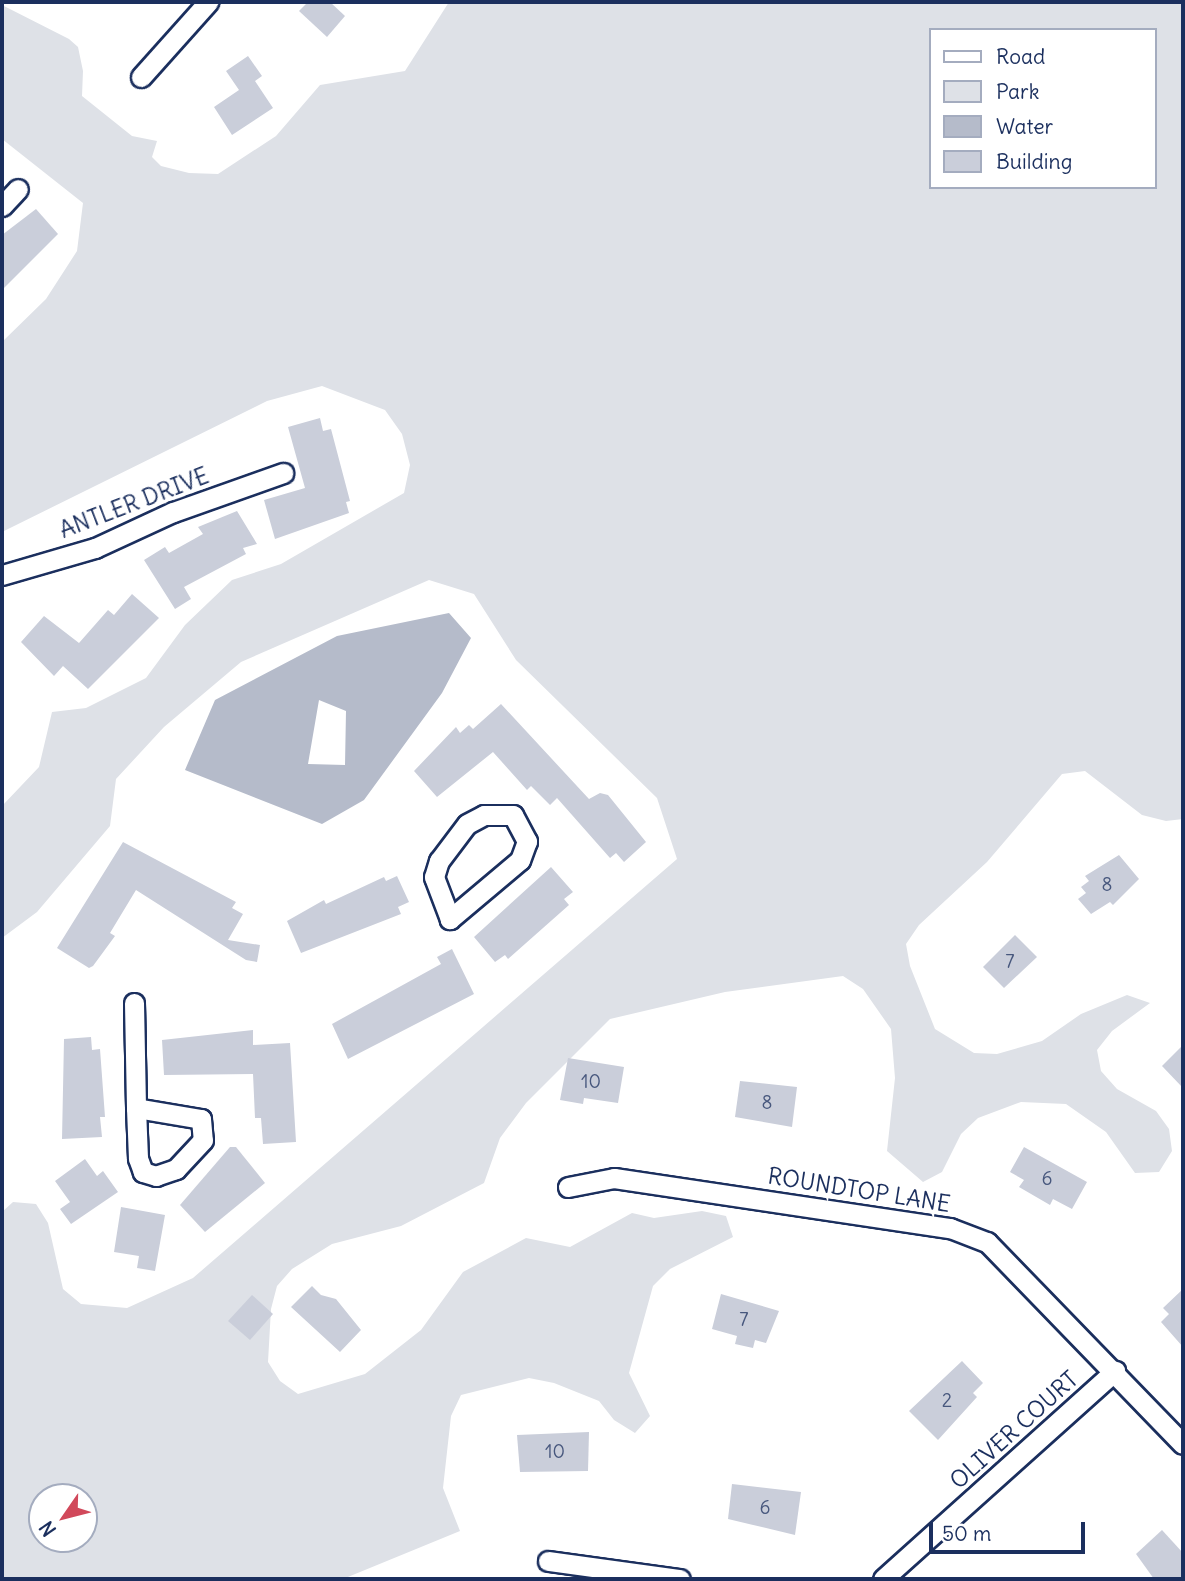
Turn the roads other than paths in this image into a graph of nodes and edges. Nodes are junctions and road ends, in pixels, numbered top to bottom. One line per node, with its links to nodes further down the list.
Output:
1 (208, 2): 2 (street)
2 (141, 77)
3 (18, 189): 4 (street)
4 (2, 206)
5 (283, 473): 6 (street, ANTLER DRIVE)
6 (2, 575)
7 (434, 877): 7 (street)
8 (134, 1003): 9 (street)
9 (136, 1108)
10 (568, 1187): 11 (street, ROUNDTOP LANE)
11 (1115, 1371): 12 (street, ROUNDTOP LANE); 15 (street, OLIVER COURT)
12 (1183, 1444)
13 (548, 1561): 14 (street)
14 (680, 1579)
15 (883, 1579)

